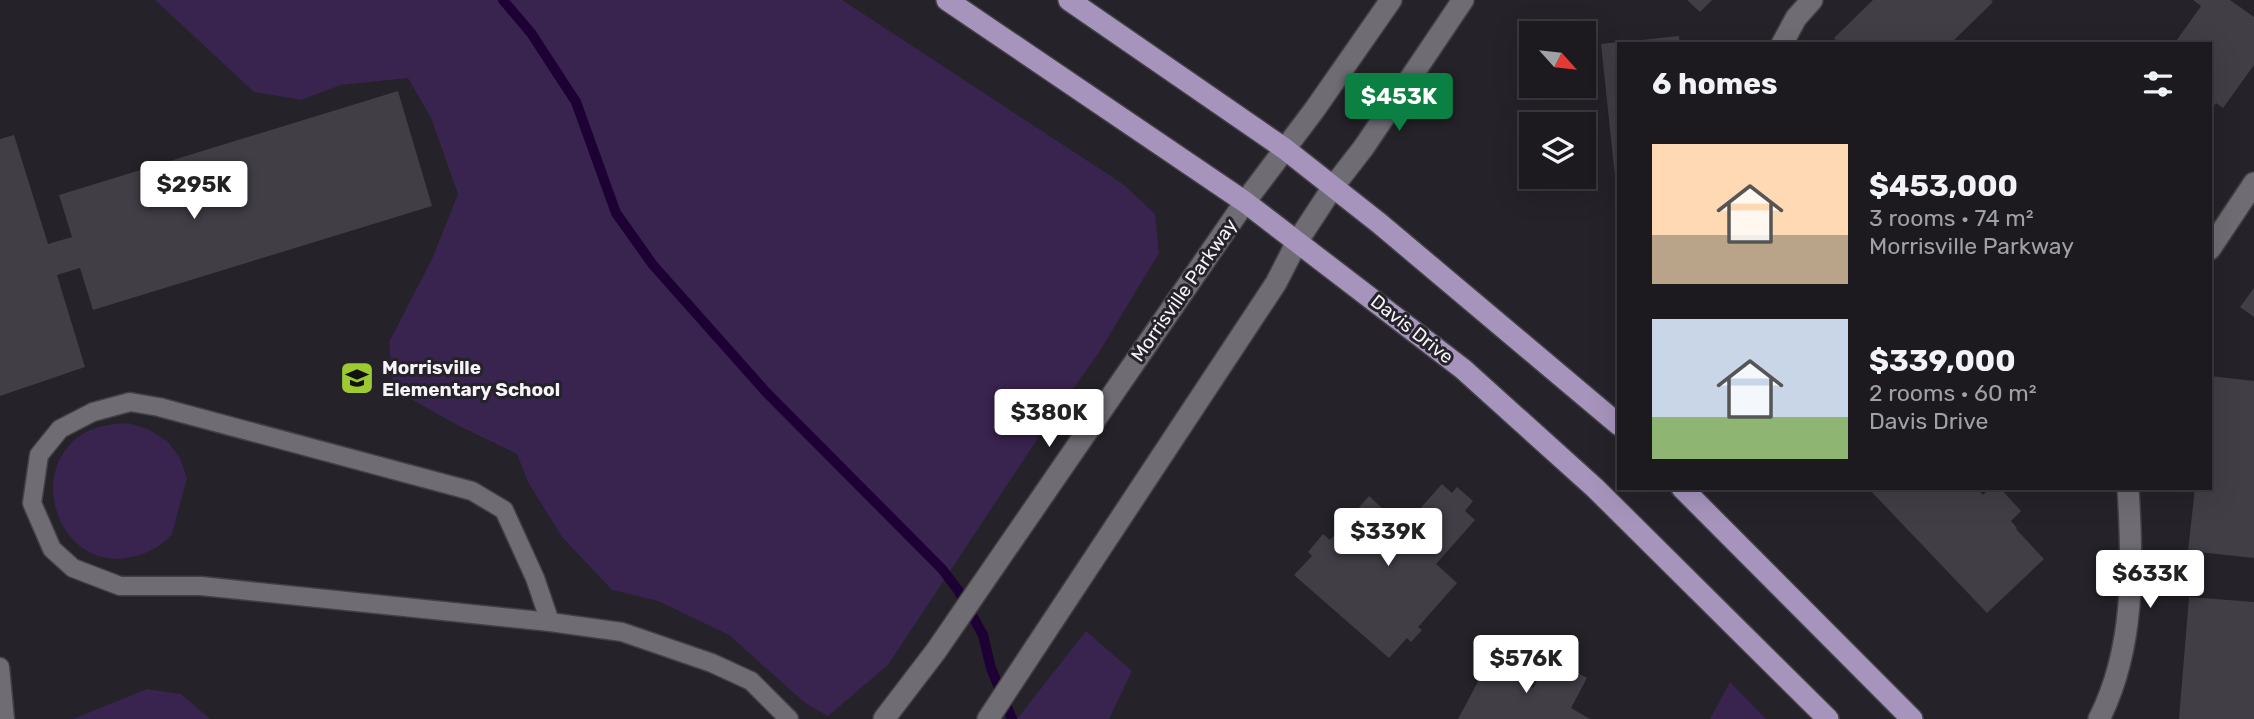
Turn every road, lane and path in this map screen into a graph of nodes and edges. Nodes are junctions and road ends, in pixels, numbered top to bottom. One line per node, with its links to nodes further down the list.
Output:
1 (947, 0): 10 (main road, Davis Drive)
2 (1069, 0): 7 (main road)
3 (1391, 0): 7 (main road, Morrisville Parkway)
4 (1463, 0): 9 (main road)
5 (1812, 0): 6 (main road)
6 (1783, 42)
7 (1285, 149): 9 (main road); 10 (main road, Morrisville Parkway)
8 (2254, 183): 12 (main road)
9 (1334, 187): 11 (main road); 13 (main road)
10 (1245, 202): 11 (main road, Davis Drive); 20 (main road, Morrisville Parkway)
11 (1297, 242): 21 (main road); 22 (main road, Davis Drive)
12 (2212, 246)
13 (1617, 423)
14 (1684, 490): 23 (main road)
15 (2127, 490): 24 (main road)
16 (551, 622): 16 (lane); 19 (lane)
17 (0, 667): 18 (lane)
18 (5, 719)
19 (789, 719)
20 (884, 719)
21 (988, 719)
22 (1828, 719)
23 (1912, 719)
24 (2099, 719)

